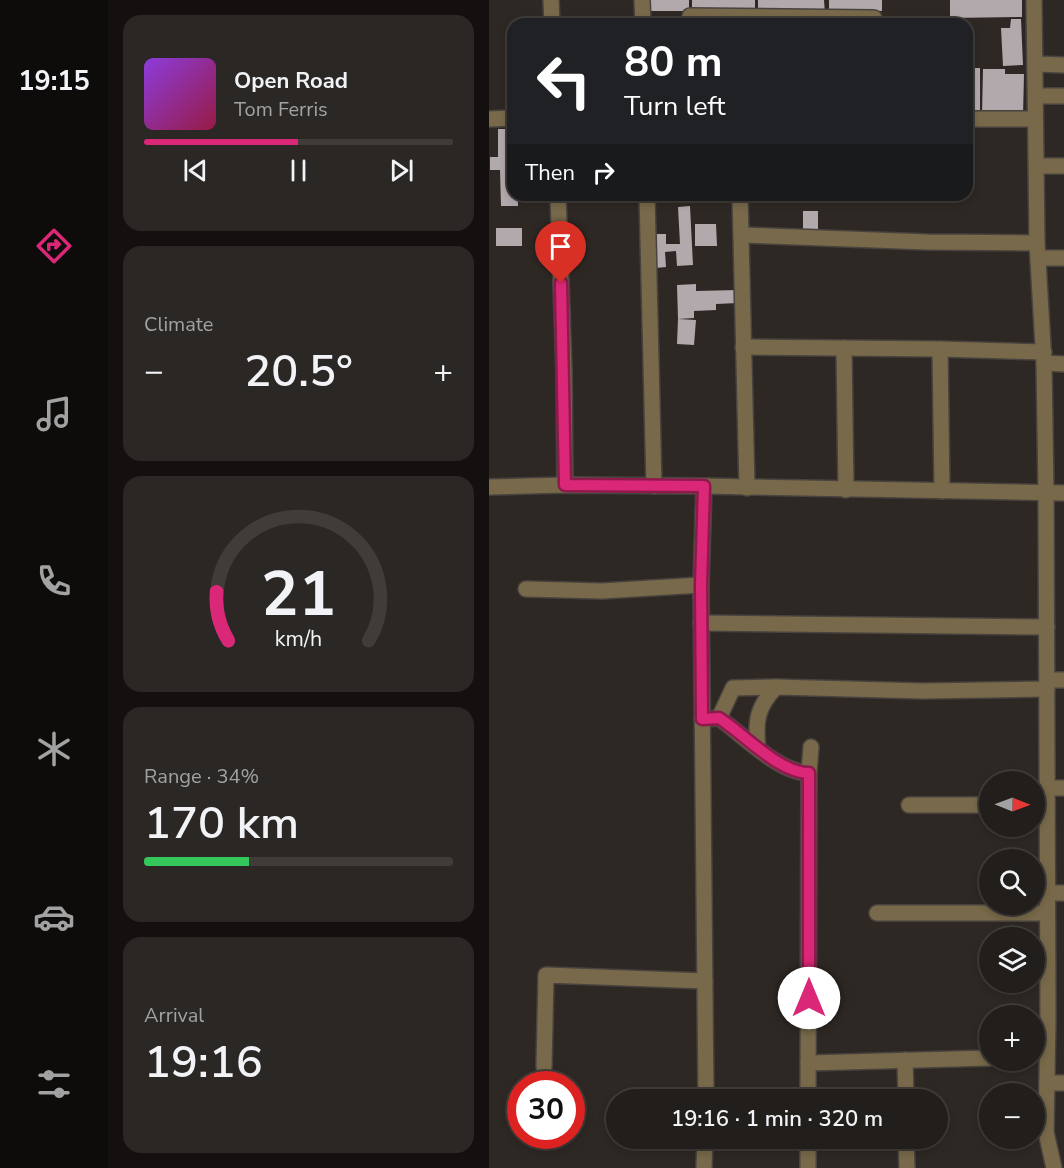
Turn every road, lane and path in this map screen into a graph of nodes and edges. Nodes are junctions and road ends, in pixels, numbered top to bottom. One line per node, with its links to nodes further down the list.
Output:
1 (551, 0): 5 (street)
2 (642, 0): 6 (street)
3 (1034, 0): 8 (street)
4 (690, 16): 7 (street)
5 (552, 18)
6 (643, 18)
7 (875, 18)
8 (1036, 64): 9 (street); 10 (street)
9 (1064, 65)
10 (1036, 96): 11 (street); 15 (street)
11 (1064, 96)
12 (507, 118): 13 (street)
13 (489, 119)
14 (973, 119): 15 (street)
15 (1035, 119): 16 (street)
16 (1037, 166): 17 (street); 22 (street)
17 (1064, 166)
18 (558, 201): 29 (street)
19 (648, 201): 30 (street)
20 (740, 201): 21 (street)
21 (741, 235): 22 (street); 24 (street)
22 (1038, 250): 23 (street); 27 (street)
23 (1064, 258)
24 (743, 347): 25 (street); 33 (street)
25 (843, 348): 26 (street); 34 (street)
26 (940, 349): 27 (street); 35 (street)
27 (1044, 358): 28 (street); 36 (street)
28 (1064, 364)
29 (565, 485): 30 (street); 32 (street)
30 (654, 486): 31 (street)
31 (704, 486): 33 (street); 38 (street)
32 (489, 487)
33 (747, 488): 34 (street)
34 (846, 490): 35 (street)
35 (942, 491): 36 (street)
36 (1046, 493): 37 (street); 41 (street)
37 (1064, 494)
38 (701, 585): 39 (street); 40 (street)
39 (526, 589)
40 (701, 623): 41 (street); 46 (street)
41 (1047, 627): 43 (street)
42 (1064, 680): 43 (street)
43 (1047, 684): 44 (street); 50 (street)
44 (776, 687): 45 (street); 48 (street)
45 (719, 718): 46 (street); 48 (street)
46 (702, 719): 60 (street)
47 (811, 747): 49 (street)
48 (758, 748): 49 (street)
49 (809, 773): 66 (street)
50 (1047, 788): 51 (street); 52 (street)
51 (1064, 788)
52 (1045, 794)
53 (909, 805): 54 (street)
54 (979, 806)
55 (1043, 837): 56 (street)
56 (1047, 893): 57 (street); 59 (street)
57 (1064, 893)
58 (876, 913): 59 (street)
59 (1047, 913): 61 (street)
60 (705, 981): 67 (street); 71 (street)
61 (1048, 1006): 62 (street); 63 (street)
62 (1064, 1006)
63 (1045, 1028)
64 (979, 1058): 65 (street)
65 (905, 1060): 66 (street); 73 (street)
66 (808, 1063): 72 (street)
67 (544, 1067)
68 (1044, 1071): 69 (street)
69 (1047, 1083): 70 (street); 80 (street)
70 (1064, 1083)
71 (706, 1089)
72 (808, 1089)
73 (906, 1089)
74 (705, 1149): 77 (street)
75 (808, 1149): 78 (street)
76 (906, 1149): 79 (street)
77 (704, 1168)
78 (808, 1168)
79 (907, 1168)
80 (1054, 1168)

